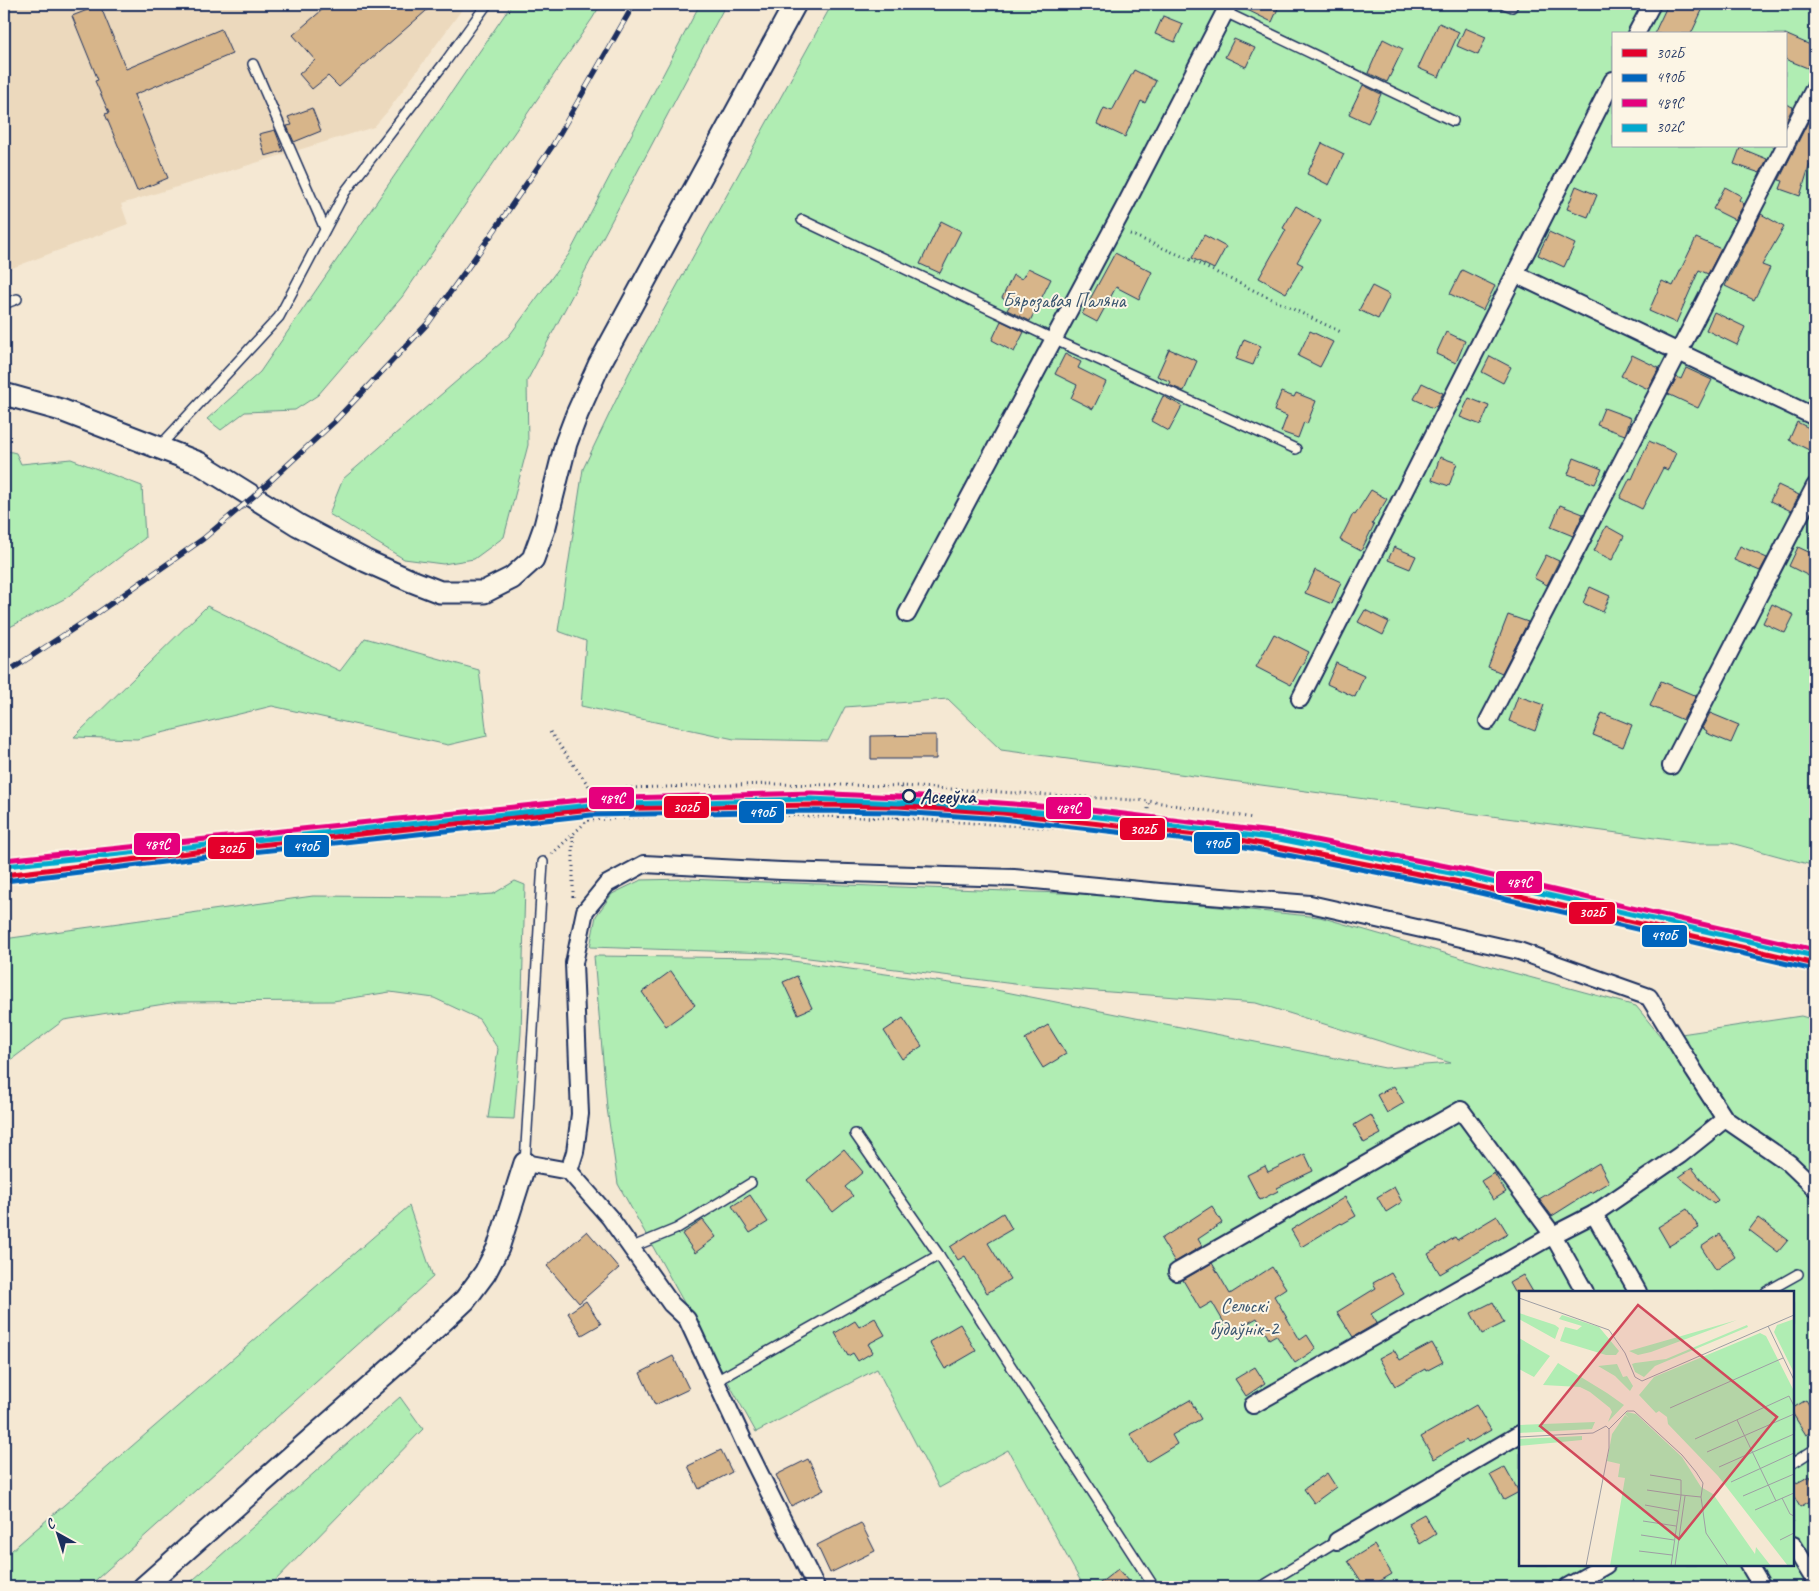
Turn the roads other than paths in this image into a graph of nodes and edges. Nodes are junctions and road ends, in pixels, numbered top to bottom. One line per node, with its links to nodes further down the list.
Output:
1 (486, 4): 13 (lane)
2 (795, 4): 21 (street)
3 (1652, 4): 5 (street)
4 (1227, 8): 9 (lane); 17 (street)
5 (1637, 32)
6 (254, 64): 13 (lane)
7 (1612, 82): 14 (street)
8 (1815, 87): 10 (street)
9 (1452, 121)
10 (1786, 144)
11 (1784, 148): 18 (street)
12 (802, 220): 17 (lane)
13 (326, 230): 21 (lane)
14 (1515, 274): 18 (street); 25 (street)
15 (17, 300): 16 (lane)
16 (4, 304)
17 (1053, 339): 22 (lane); 24 (street)
18 (1679, 352): 20 (street); 26 (street)
19 (4, 394): 21 (street)
20 (1815, 417)
21 (159, 448)
22 (1296, 449)
23 (1815, 486): 27 (street)
24 (907, 614)
25 (1300, 698)
26 (1488, 721)
27 (1671, 766)
28 (543, 862): 31 (lane)
29 (1725, 1118): 32 (street); 34 (street); 35 (street)
30 (855, 1134): 38 (lane)
31 (525, 1162): 32 (street); 54 (street)
32 (569, 1171): 37 (street)
33 (751, 1183): 37 (lane)
34 (1815, 1188)
35 (1594, 1214): 36 (street); 42 (street)
36 (1553, 1235): 39 (street); 41 (street); 45 (street)
37 (630, 1248): 44 (street)
38 (939, 1255): 44 (lane); 56 (lane)
39 (1177, 1272)
40 (1798, 1274): 43 (lane)
41 (1585, 1291)
42 (1637, 1291)
43 (1768, 1291)
44 (716, 1381): 55 (street)
45 (1253, 1405)
46 (1519, 1435): 49 (street)
47 (1815, 1449): 48 (lane)
48 (1794, 1462)
49 (1336, 1541): 57 (lane)
50 (1794, 1547): 53 (street)
51 (1604, 1566): 58 (street)
52 (1750, 1566): 59 (street)
53 (1815, 1581)
54 (144, 1587)
55 (816, 1587)
56 (1154, 1587)
57 (1261, 1587)
58 (1567, 1587)
59 (1762, 1587)

